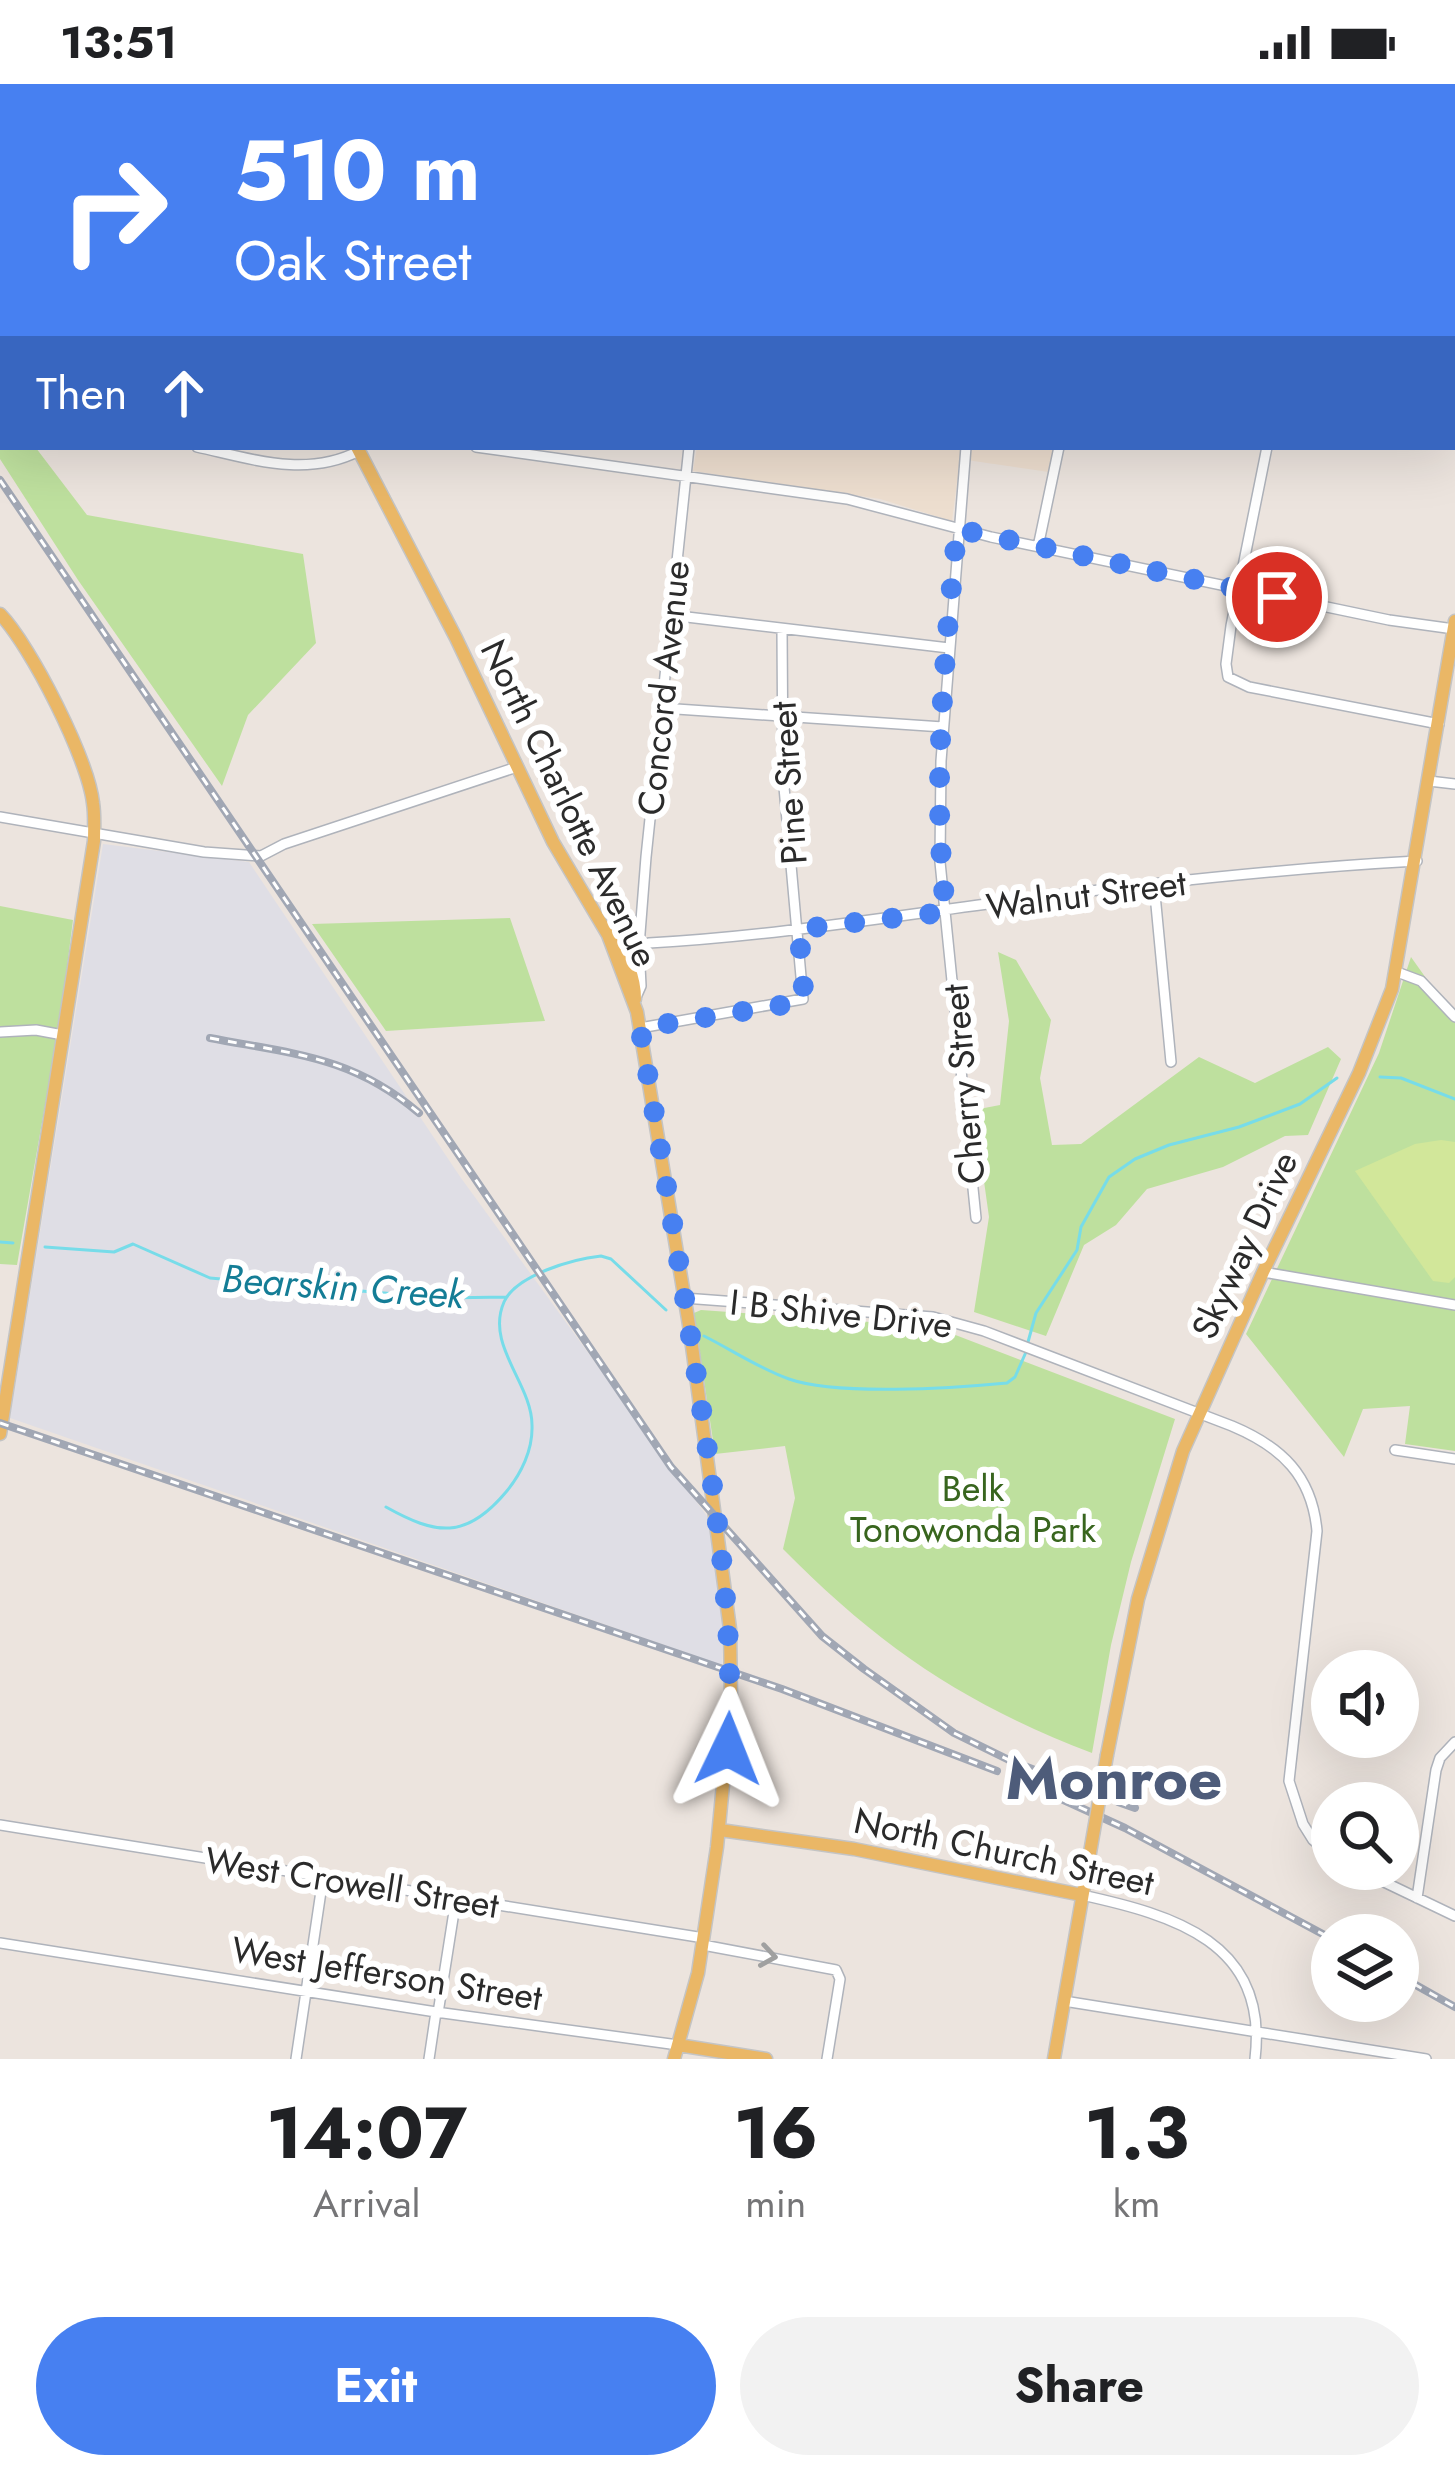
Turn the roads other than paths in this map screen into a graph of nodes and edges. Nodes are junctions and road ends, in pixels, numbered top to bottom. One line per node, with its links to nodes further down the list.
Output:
1 (210, 450): 2 (street)
2 (355, 450)
3 (359, 450): 22 (main road, North Charlotte Avenue)
4 (496, 450): 9 (street)
5 (689, 450): 9 (street, Concord Avenue)
6 (966, 450): 10 (street, Cherry Street)
7 (1058, 450): 11 (street)
8 (1266, 450): 12 (street)
9 (685, 478): 10 (street); 13 (street, Concord Avenue)
10 (957, 529): 11 (street); 17 (street, Cherry Street)
11 (1038, 547): 12 (street)
12 (1239, 590): 15 (street); 20 (street)
13 (670, 615): 16 (street); 18 (street, Concord Avenue)
14 (1, 618): 26 (main road)
15 (1454, 625): 20 (main road, Skyway Drive)
16 (782, 629): 17 (street); 19 (street, Pine Street)
17 (949, 648): 21 (street, Cherry Street)
18 (662, 708): 19 (street); 31 (street, Concord Avenue)
19 (781, 716): 21 (street); 30 (street, Pine Street)
20 (1438, 724): 23 (main road, Skyway Drive)
21 (943, 727): 29 (street, Cherry Street)
22 (517, 766): 26 (street); 32 (main road, North Charlotte Avenue)
23 (1429, 781): 24 (street); 27 (main road, Skyway Drive)
24 (1455, 784)
25 (0, 817): 26 (street)
26 (94, 834): 38 (main road)
27 (1417, 861): 28 (street, Walnut Street); 33 (main road, Skyway Drive)
28 (1154, 884): 29 (street, Walnut Street); 39 (street)
29 (946, 912): 30 (street, Walnut Street); 40 (street, Cherry Street)
30 (799, 929): 31 (street, Walnut Street); 36 (street, Pine Street)
31 (639, 946): 32 (street, Walnut Street); 34 (street, Concord Avenue)
32 (618, 954): 34 (main road, North Charlotte Avenue)
33 (1396, 972): 35 (street); 41 (main road, Skyway Drive)
34 (634, 1000): 36 (main road, North Charlotte Avenue)
35 (1455, 1017)
36 (640, 1028): 42 (main road, North Charlotte Avenue)
37 (0, 1032): 38 (street)
38 (64, 1035): 45 (main road)
39 (1171, 1062)
40 (976, 1218)
41 (1263, 1272): 43 (street); 44 (main road, Skyway Drive)
42 (684, 1298): 44 (street, I B Shive Drive); 50 (main road, North Charlotte Avenue)
43 (1455, 1305)
44 (1198, 1413): 51 (street, I B Shive Drive); 54 (main road, Skyway Drive, bridge)
45 (0, 1434)
46 (1395, 1450): 47 (street)
47 (1455, 1459)
48 (1455, 1742): 55 (street)
49 (0, 1825): 52 (street, West Crowell Street)
50 (720, 1829): 54 (main road, North Church Street); 58 (main road, North Charlotte Avenue)
51 (1311, 1837)
52 (323, 1878): 56 (street, West Crowell Street); 60 (street)
53 (1400, 1890): 55 (street)
54 (1082, 1895): 61 (main road, Skyway Drive); 63 (street, North Church Street)
55 (1417, 1898): 57 (street)
56 (456, 1899): 58 (street, West Crowell Street); 62 (street)
57 (1455, 1916)
58 (704, 1942): 64 (main road, North Charlotte Avenue); 68 (street, West Crowell Street, one-way to 68)
59 (0, 1943): 60 (street, West Jefferson Street)
60 (307, 1992): 62 (street, West Jefferson Street); 65 (street)
61 (1064, 2002): 63 (street); 69 (main road, Skyway Drive)
62 (437, 2013): 64 (street, West Jefferson Street); 66 (street)
63 (1258, 2031): 70 (street, North Church Street); 71 (street)
64 (676, 2052): 67 (main road, West Jefferson Street)
65 (296, 2059)
66 (429, 2059)
67 (766, 2059)
68 (827, 2059)
69 (1054, 2059)
70 (1256, 2059)
71 (1426, 2059)

